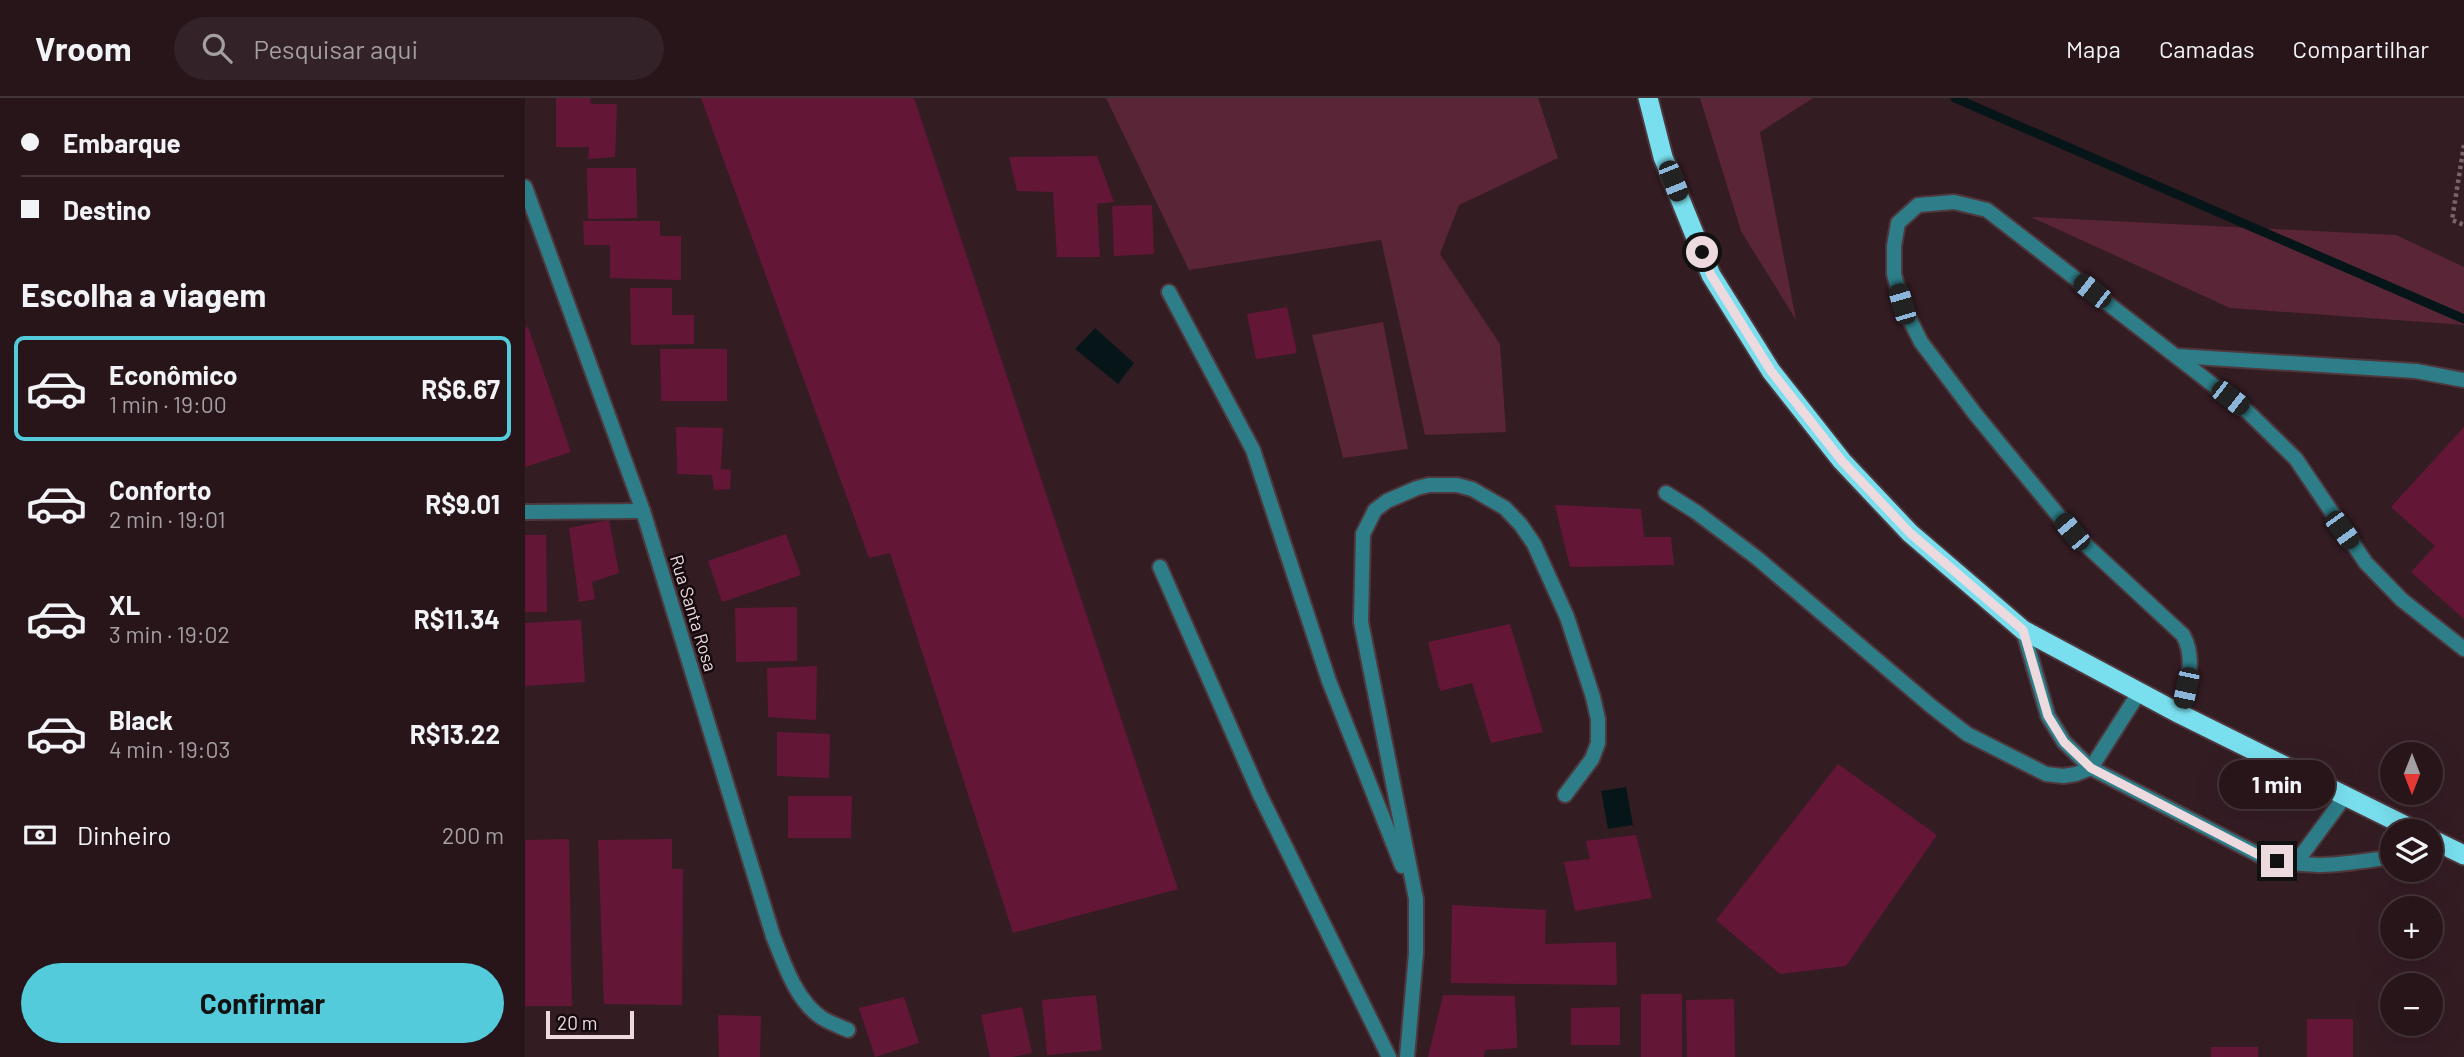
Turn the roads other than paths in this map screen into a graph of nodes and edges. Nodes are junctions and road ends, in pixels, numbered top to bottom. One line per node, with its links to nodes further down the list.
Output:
1 (1648, 98): 10 (highway)
2 (525, 187): 7 (street, Rua Santa Rosa)
3 (1168, 292): 20 (street)
4 (2176, 356): 5 (street); 11 (street); 13 (street)
5 (2464, 380)
6 (1666, 493): 14 (street)
7 (643, 511): 8 (street); 21 (street, Rua Santa Rosa)
8 (525, 512)
9 (1160, 567): 22 (street)
10 (2023, 630): 12 (highway); 14 (street)
11 (2464, 649)
12 (2140, 691): 13 (highway); 14 (street)
13 (2180, 714): 16 (highway)
14 (2091, 768): 19 (street)
15 (1565, 794): 20 (street)
16 (2346, 796): 17 (highway); 19 (street)
17 (2392, 819)
18 (2380, 859): 19 (street)
19 (2295, 864)
20 (1416, 899): 23 (street)
21 (848, 1030)
22 (1389, 1057)
23 (1407, 1057)

